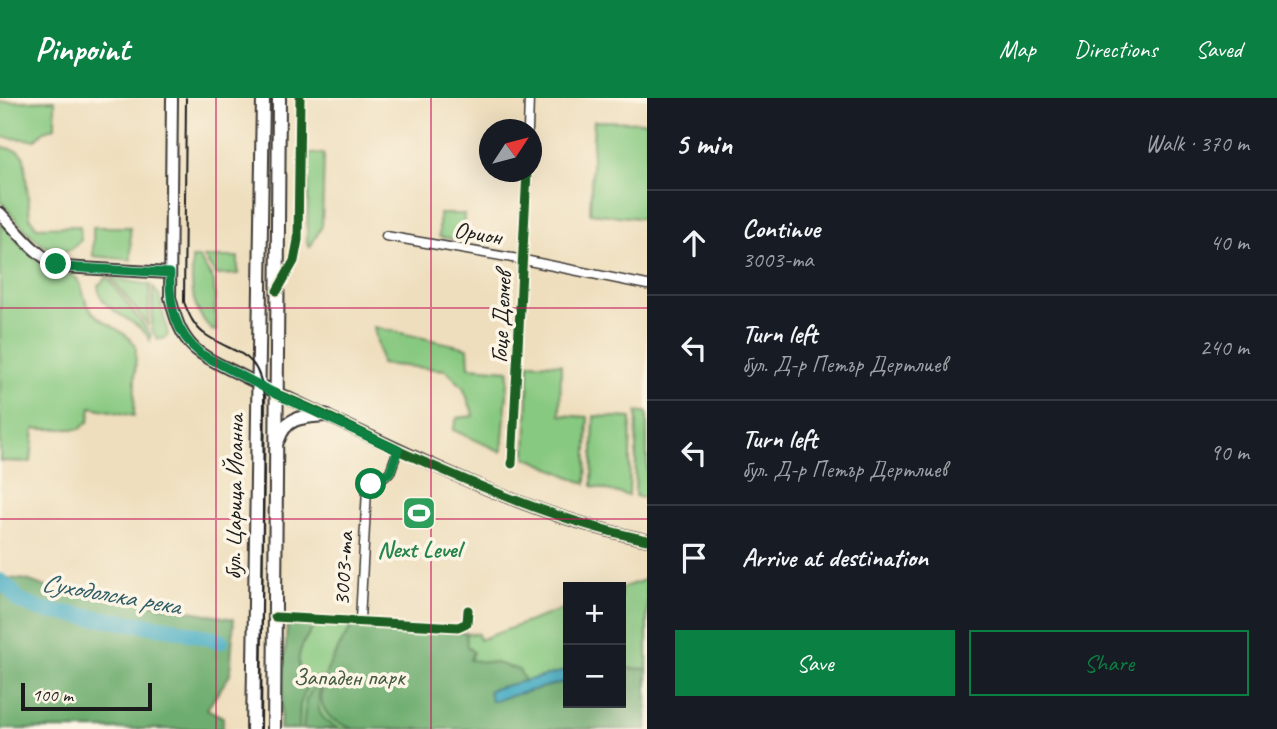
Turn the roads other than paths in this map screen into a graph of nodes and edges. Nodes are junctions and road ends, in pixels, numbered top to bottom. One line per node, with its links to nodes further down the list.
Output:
1 (172, 98): 11 (main road)
2 (263, 98): 14 (main road, бул. Царица Йоанна)
3 (279, 98): 13 (main road, бул. Царица Йоанна)
4 (300, 98): 13 (street)
5 (529, 98): 6 (street)
6 (528, 119)
7 (527, 182): 10 (street, Гоце Делчев)
8 (0, 213): 11 (main road)
9 (386, 236): 10 (street, Орион)
10 (524, 260): 12 (street, Орион); 19 (street, Гоце Делчев)
11 (170, 273): 14 (main road)
12 (647, 285)
13 (277, 291): 15 (main road, бул. Царица Йоанна)
14 (257, 383): 15 (main road); 24 (main road, бул. Царица Йоанна)
15 (276, 394): 16 (main road); 17 (main road, бул. Царица Йоанна)
16 (325, 415): 17 (main road); 18 (main road)
17 (277, 444): 22 (main road, бул. Царица Йоанна)
18 (398, 450): 20 (main road); 23 (street, 3003-та)
19 (512, 464)
20 (647, 540)
21 (468, 610): 23 (street)
22 (275, 617): 23 (street); 25 (main road, бул. Царица Йоанна)
23 (360, 620)
24 (253, 729)
25 (274, 729)

